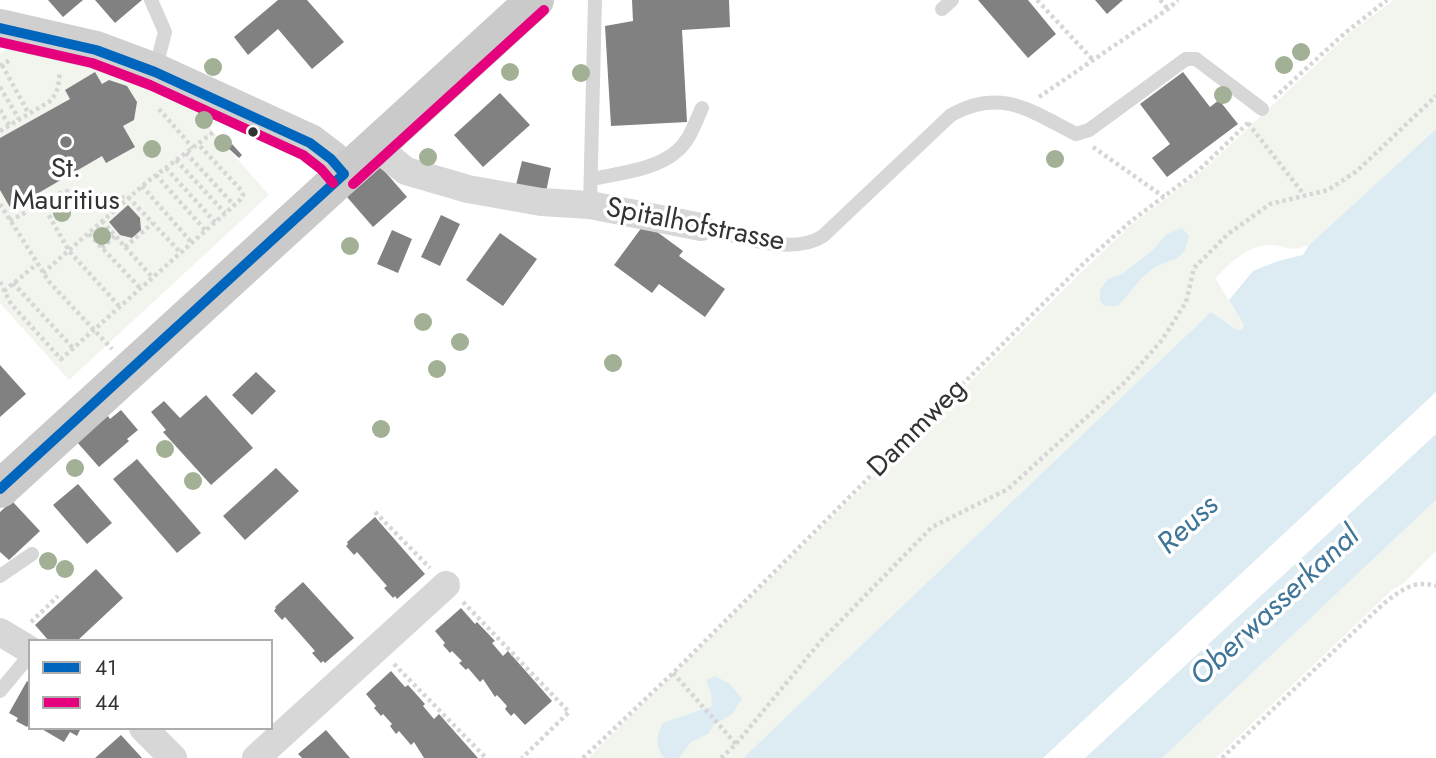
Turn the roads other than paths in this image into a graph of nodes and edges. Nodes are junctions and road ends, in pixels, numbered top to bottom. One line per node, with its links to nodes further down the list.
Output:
1 (151, 0): 5 (lane)
2 (535, 0): 8 (main road)
3 (595, 0): 10 (lane)
4 (1, 47): 5 (street)
5 (155, 72): 9 (street)
6 (702, 108): 10 (lane)
7 (1262, 109): 11 (lane, Spitalhofstrasse)
8 (375, 146): 9 (main road); 10 (street, Spitalhofstrasse)
9 (344, 174): 12 (main road)
10 (591, 192): 11 (street, Spitalhofstrasse)
11 (701, 227)
12 (0, 489)
13 (32, 554): 14 (lane)
14 (0, 576)
15 (446, 585): 20 (street)
16 (18, 644): 17 (lane)
17 (0, 691)
18 (145, 730): 19 (street)
19 (173, 758)
20 (256, 758)

